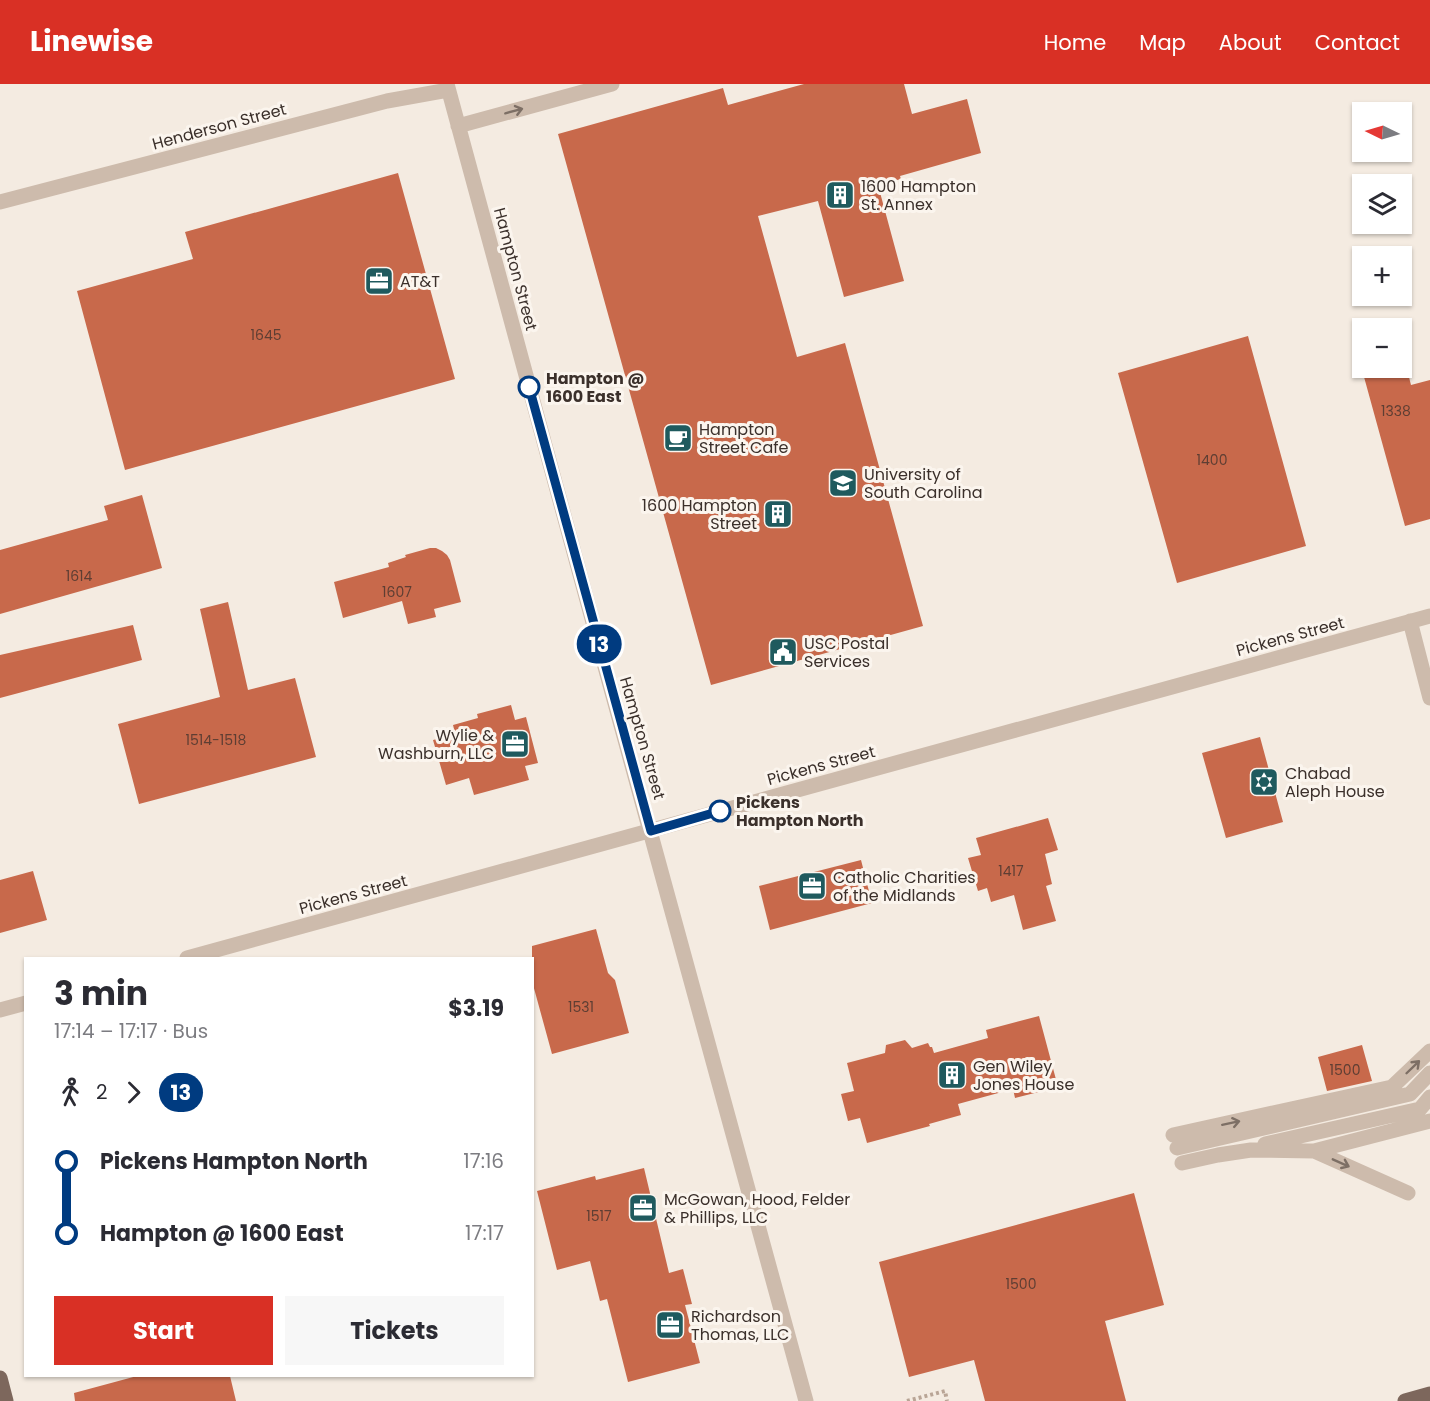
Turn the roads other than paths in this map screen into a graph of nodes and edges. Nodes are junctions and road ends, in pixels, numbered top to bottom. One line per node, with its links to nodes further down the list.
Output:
1 (612, 84): 3 (street, one-way to 1)
2 (447, 87): 3 (street, Hampton Street); 4 (street, Henderson Street)
3 (458, 126): 8 (street, Hampton Street)
4 (0, 202)
5 (1430, 616): 6 (street, Pickens Street)
6 (1410, 621): 7 (street); 8 (street, Pickens Street)
7 (1430, 698)
8 (651, 831): 9 (street, Pickens Street); 23 (street, Hampton Street)
9 (191, 957)
10 (24, 1004): 11 (street)
11 (0, 1010)
12 (1430, 1051): 16 (street, one-way to 12)
13 (1430, 1073): 16 (street)
14 (1430, 1097): 18 (street)
15 (1430, 1120): 17 (street)
16 (1178, 1149): 18 (street)
17 (1314, 1151): 18 (street); 19 (street, one-way to 19)
18 (1218, 1155)
19 (1408, 1193)
20 (0, 1378): 22 (main road)
21 (1430, 1394): 24 (main road)
22 (6, 1401)
23 (807, 1401)
24 (1405, 1401)

